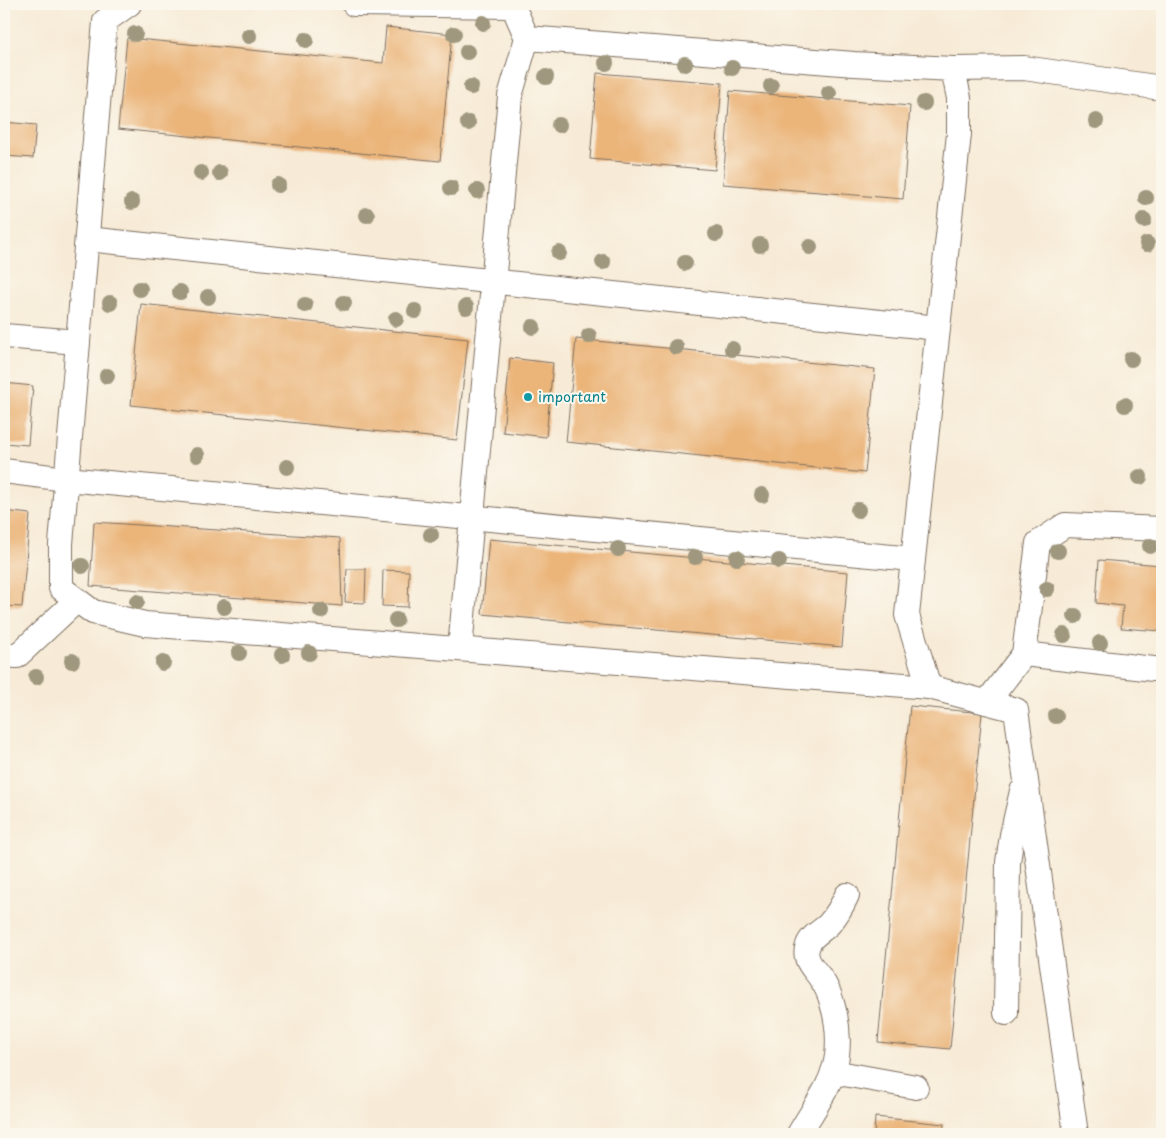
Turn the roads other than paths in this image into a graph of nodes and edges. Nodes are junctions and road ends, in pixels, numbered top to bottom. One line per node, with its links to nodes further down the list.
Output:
1 (129, 4): 6 (street)
2 (354, 4): 3 (street)
3 (527, 38): 4 (street); 7 (street)
4 (953, 69): 5 (street); 8 (street)
5 (1162, 88)
6 (87, 239): 7 (street); 10 (street)
7 (494, 281): 8 (street); 13 (street)
8 (938, 328): 15 (street)
9 (4, 336): 10 (street)
10 (78, 342): 12 (street)
11 (4, 472): 12 (street)
12 (66, 480): 13 (street); 16 (street)
13 (472, 517): 15 (street); 17 (street)
14 (1162, 529): 19 (street)
15 (913, 558): 21 (street)
16 (77, 600): 17 (street); 18 (street)
17 (460, 649): 21 (street)
18 (4, 654)
19 (1024, 654): 20 (street); 22 (street)
20 (1162, 670)
21 (929, 687): 22 (street)
22 (988, 702): 23 (street)
23 (1025, 780): 25 (street); 29 (street)
24 (847, 895): 26 (street)
25 (1006, 1013)
26 (833, 1072): 27 (street); 28 (street)
27 (916, 1087)
28 (799, 1134)
29 (1076, 1134)

